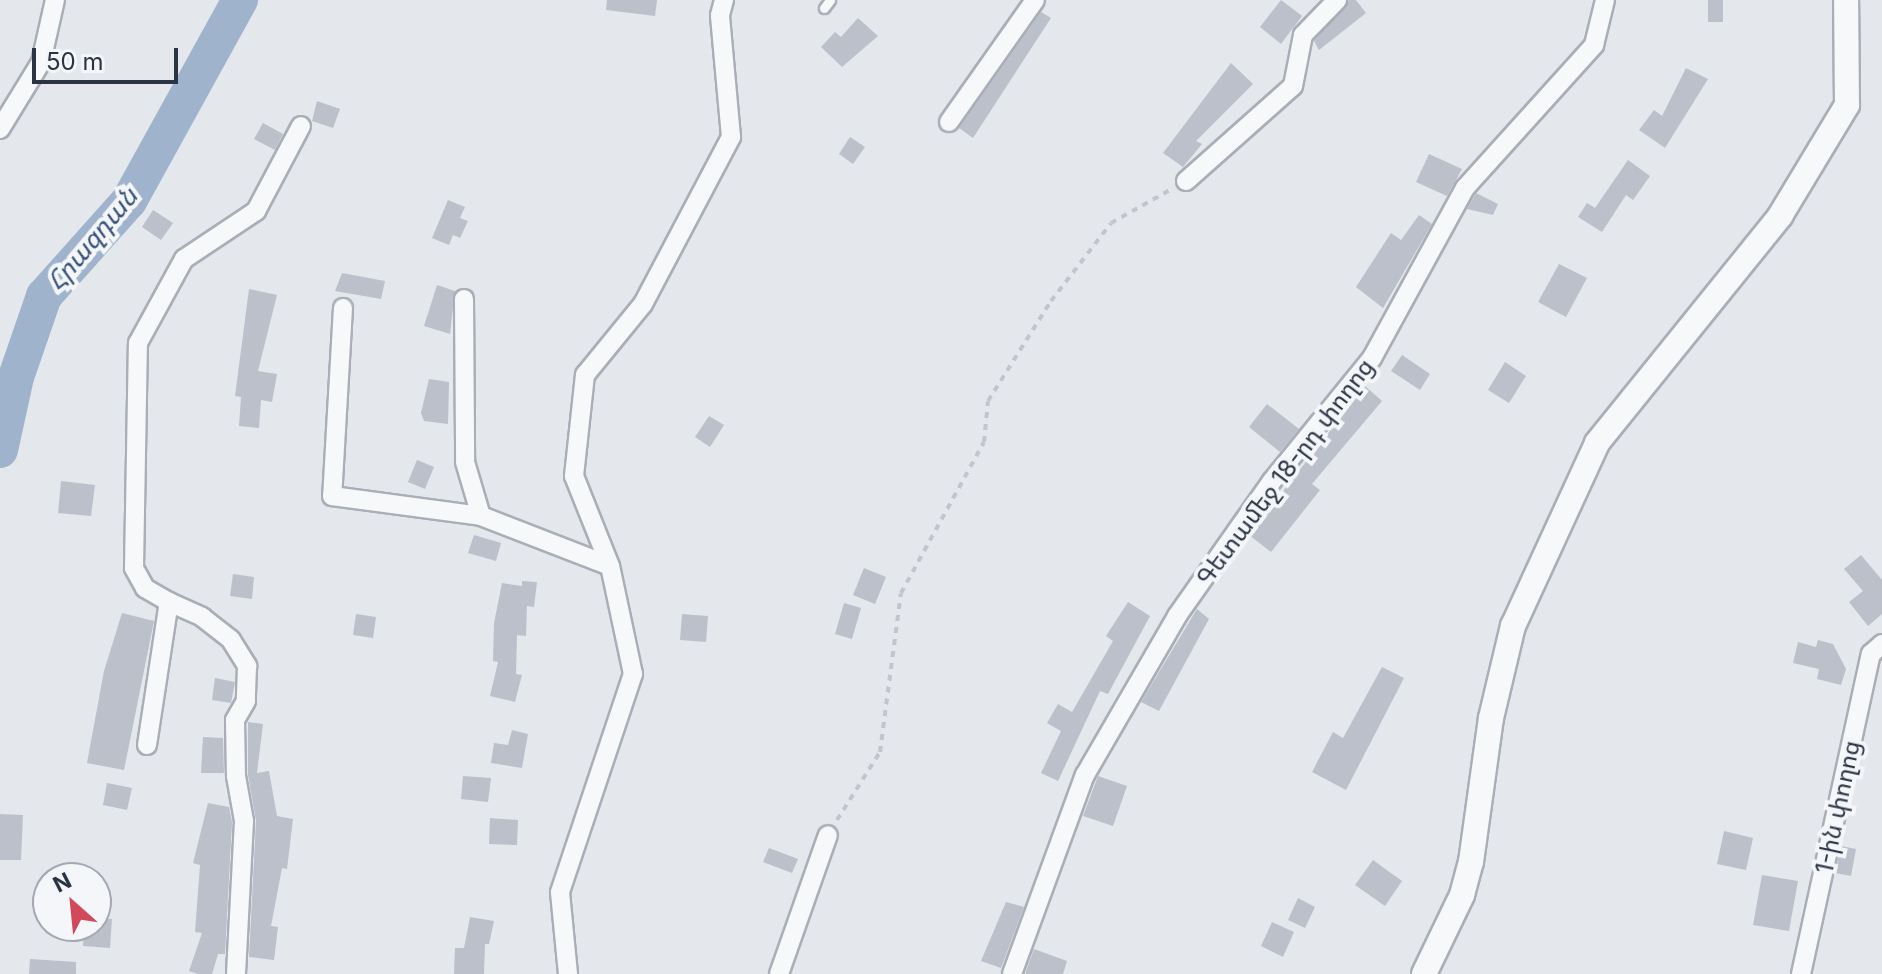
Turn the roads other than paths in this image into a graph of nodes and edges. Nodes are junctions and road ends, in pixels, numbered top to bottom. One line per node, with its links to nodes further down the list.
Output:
1 (55, 0): 9 (street)
2 (724, 0): 14 (street)
3 (1035, 0): 7 (street)
4 (1337, 0): 10 (street)
5 (1605, 0): 22 (street, Գետամեջ 18-րդ փողոց)
6 (1846, 0): 23 (street)
7 (949, 122)
8 (301, 126): 15 (street)
9 (0, 129)
10 (1186, 181)
11 (464, 299): 13 (street)
12 (343, 308): 13 (street)
13 (481, 516): 14 (street)
14 (610, 566): 20 (street)
15 (169, 602): 17 (street); 19 (street)
16 (1882, 644): 24 (street, 1-ին փողոց)
17 (147, 745)
18 (828, 835): 21 (street)
19 (236, 974)
20 (568, 974)
21 (779, 974)
22 (1012, 974)
23 (1424, 974)
24 (1801, 974)

